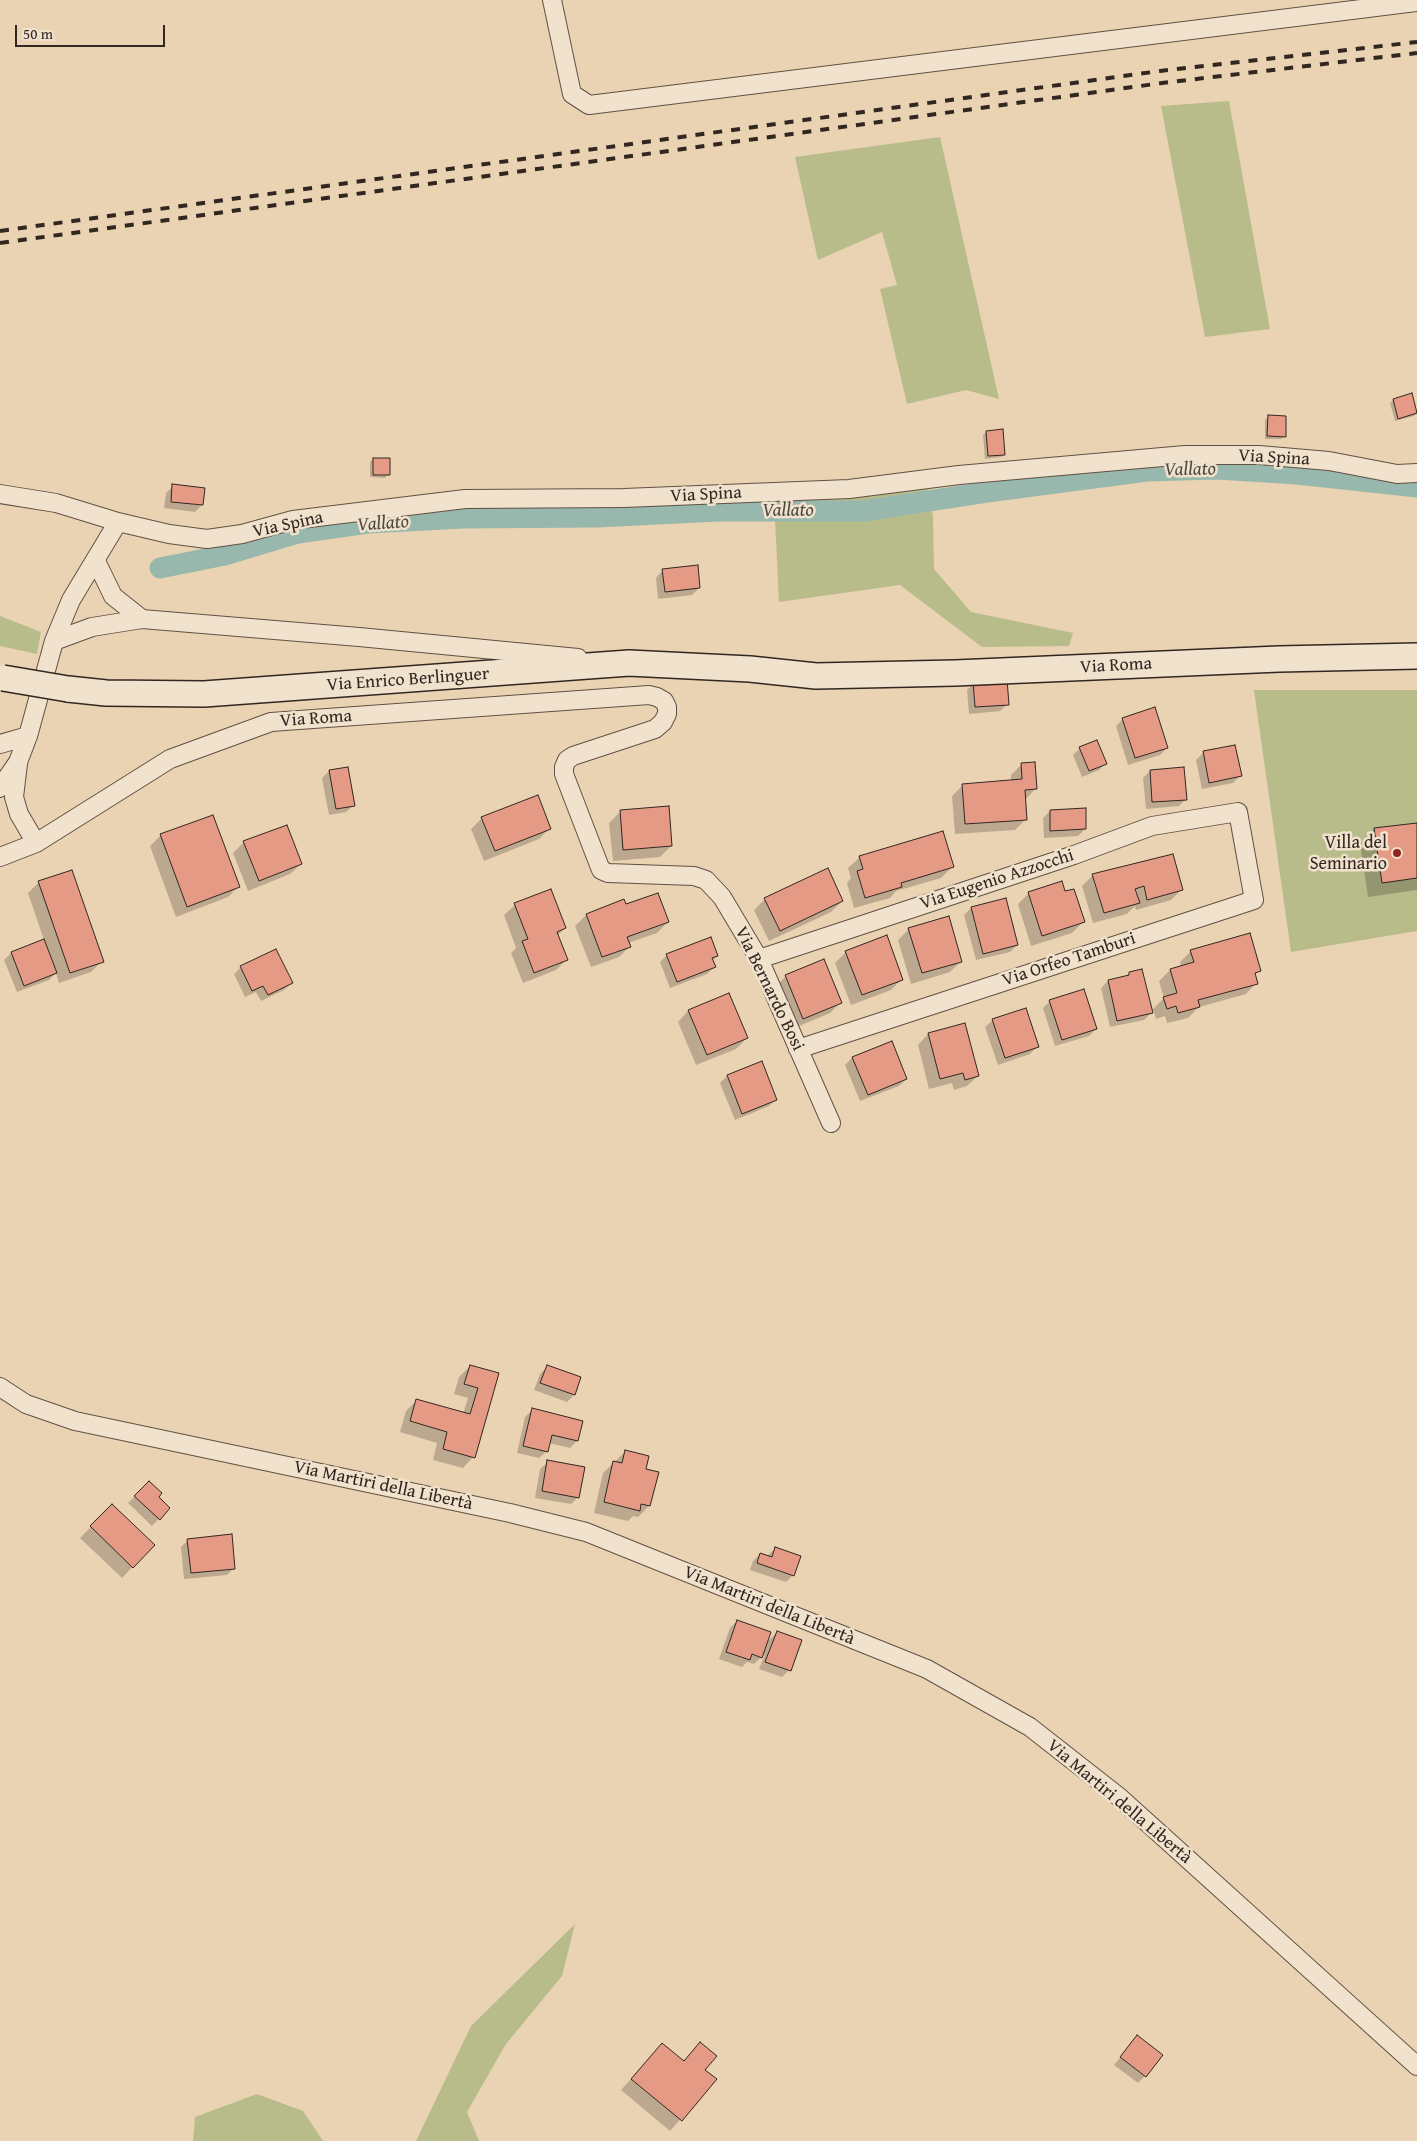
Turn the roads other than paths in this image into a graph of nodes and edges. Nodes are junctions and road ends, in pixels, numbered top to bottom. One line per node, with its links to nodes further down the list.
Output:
1 (552, 0): 2 (street)
2 (1417, 2)
3 (1417, 473): 5 (street, Via Spina)
4 (0, 494): 5 (street, Via Spina)
5 (118, 522): 6 (street)
6 (96, 561): 7 (street); 8 (street)
7 (142, 619): 8 (street); 10 (street)
8 (54, 640): 14 (street)
9 (1417, 656): 11 (main road, Via Roma)
10 (628, 663): 11 (main road, Via Enrico Berlinguer); 12 (main road, Via Enrico Berlinguer, bridge)
11 (816, 676)
12 (2, 677)
13 (664, 701): 19 (street, Via Roma); 21 (street, Via Bernardo Bosi)
14 (28, 736): 15 (street); 16 (street)
15 (0, 744)
16 (18, 762): 17 (street); 19 (street)
17 (0, 788)
18 (1238, 812): 21 (street, Via Eugenio Azzocchi); 22 (street, Via Orfeo Tamburi)
19 (36, 843): 20 (street, Via Roma)
20 (0, 856)
21 (759, 959): 22 (street, Via Bernardo Bosi)
22 (798, 1049): 23 (street, Via Bernardo Bosi)
23 (831, 1123)
24 (0, 1387): 25 (street, Via Martiri della Libertà)
25 (1417, 2066)

